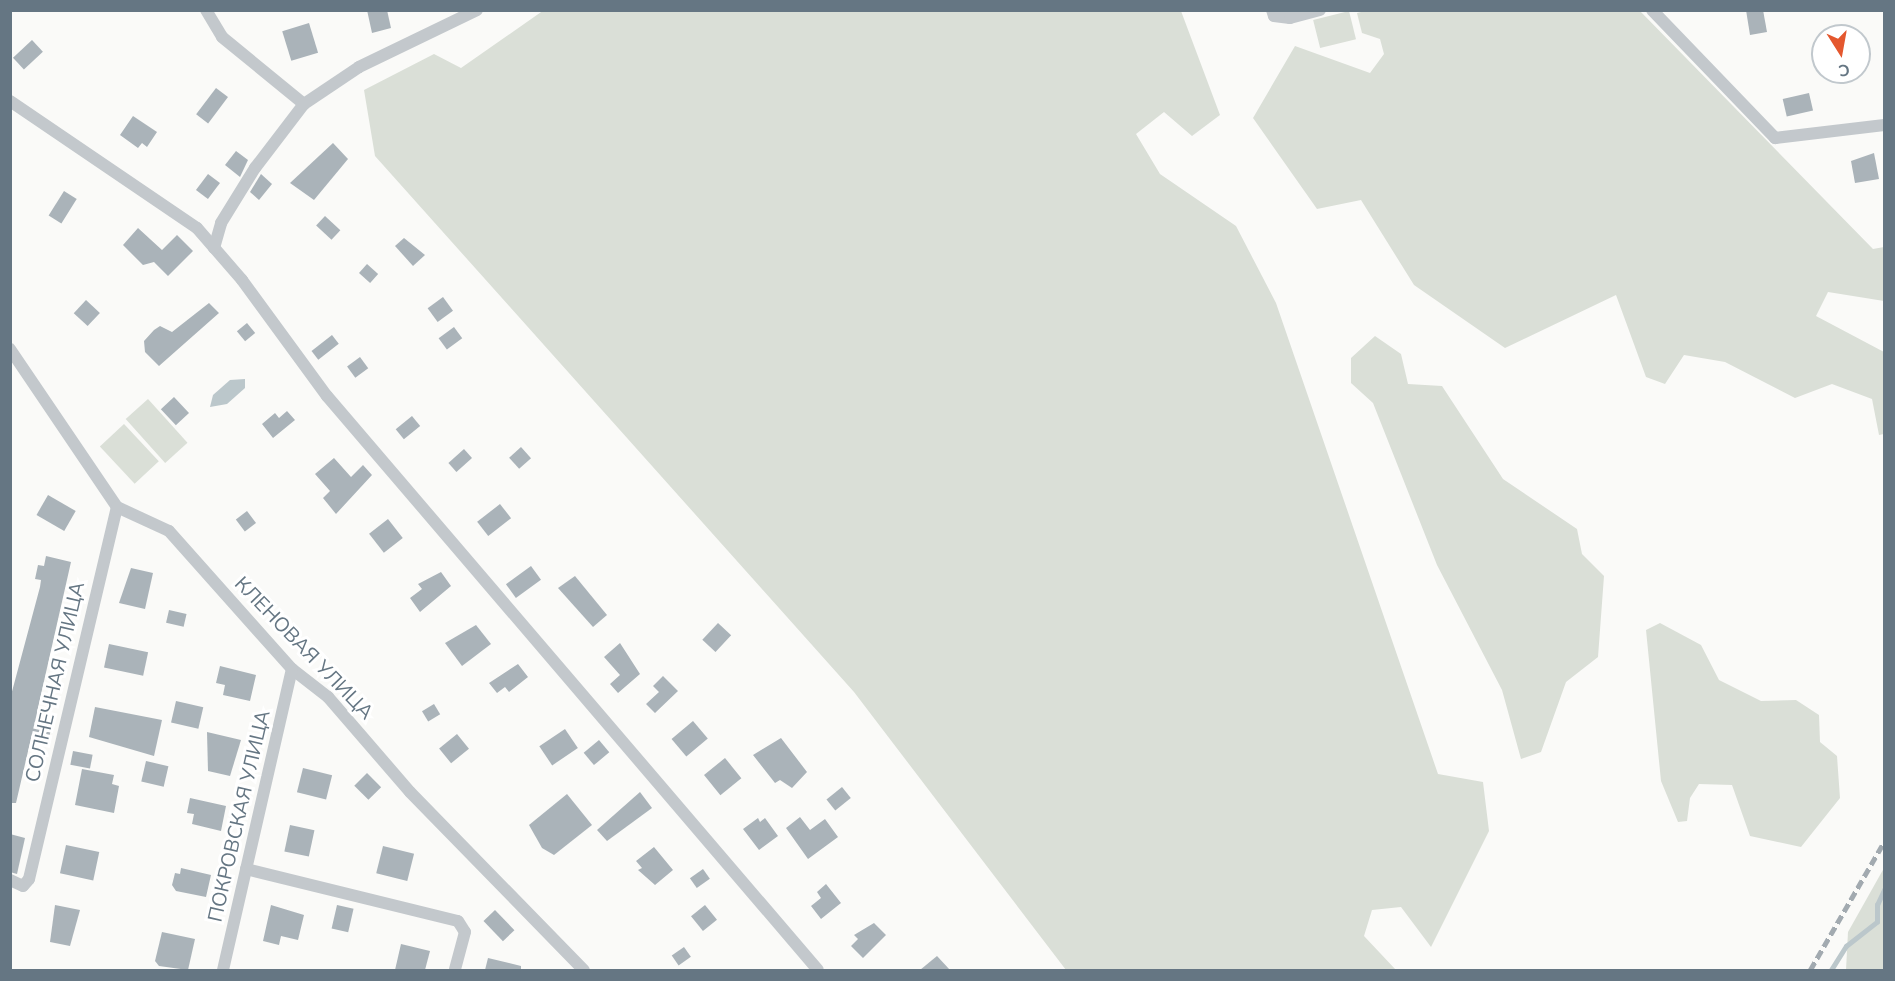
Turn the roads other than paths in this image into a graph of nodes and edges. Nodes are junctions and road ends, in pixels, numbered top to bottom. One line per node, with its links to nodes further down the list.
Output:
1 (206, 10): 7 (street)
2 (477, 10): 7 (street)
3 (1320, 10): 5 (street)
4 (1652, 10): 8 (street)
5 (1273, 13)
6 (10, 101): 9 (street)
7 (304, 104): 9 (street)
8 (1884, 125)
9 (214, 248): 18 (street)
10 (10, 349): 11 (street)
11 (117, 507): 12 (street, КЛЕНОВАЯ УЛИЦА); 14 (street, СОЛНЕЧНАЯ УЛИЦА)
12 (292, 669): 13 (street, ПОКРОВСКАЯ УЛИЦА); 17 (street, КЛЕНОВАЯ УЛИЦА)
13 (246, 869): 15 (street, ПОКРОВСКАЯ УЛИЦА); 16 (street)
14 (10, 879)
15 (223, 970)
16 (455, 970)
17 (584, 970)
18 (818, 970)

